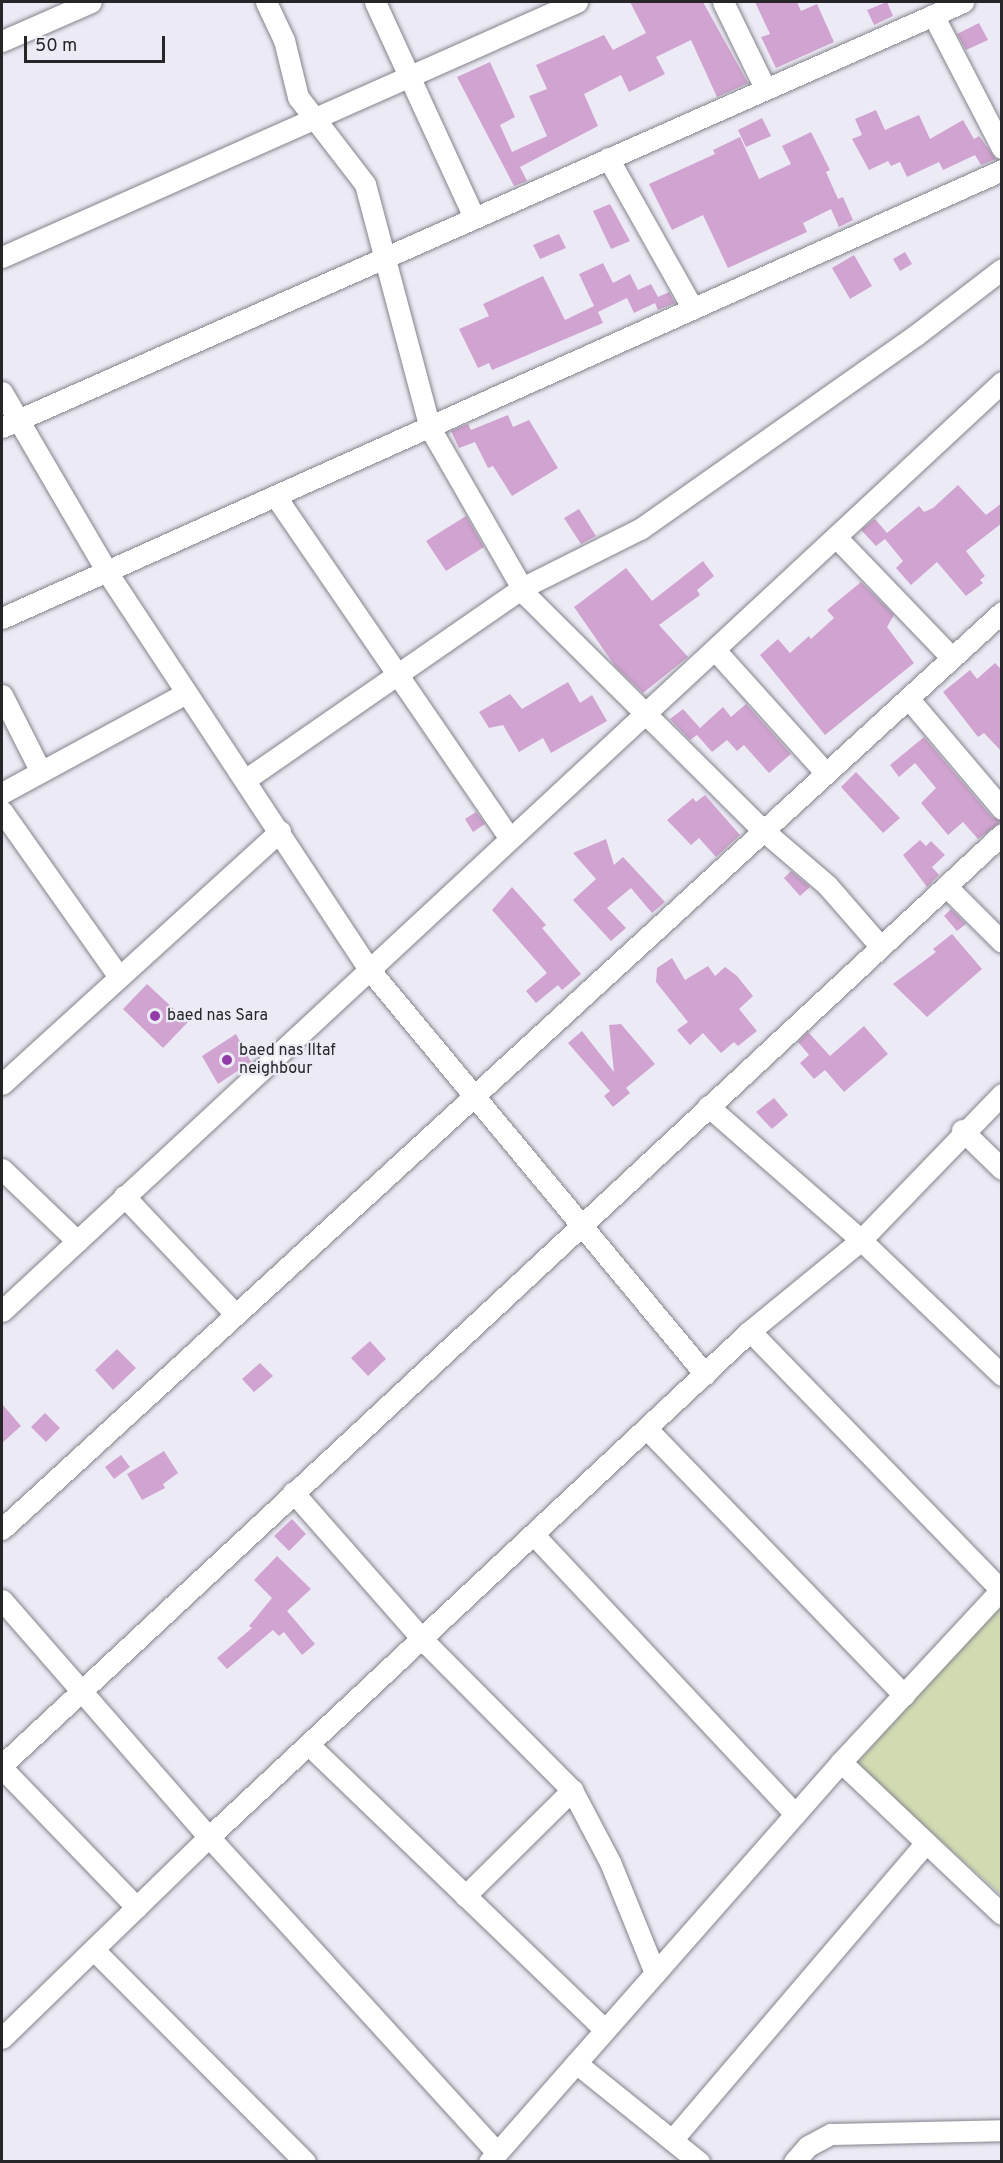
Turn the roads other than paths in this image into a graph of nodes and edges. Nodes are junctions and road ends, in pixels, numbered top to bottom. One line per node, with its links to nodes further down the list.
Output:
1 (91, 2): 8 (street)
2 (266, 2): 11 (street)
3 (375, 2): 9 (street)
4 (577, 2): 9 (street)
5 (723, 2): 10 (street)
6 (963, 2): 7 (street)
7 (933, 15): 10 (street); 12 (street)
8 (2, 41)
9 (411, 75): 11 (street); 15 (street)
10 (765, 88): 13 (street)
11 (314, 118): 16 (street); 17 (street)
12 (1002, 148)
13 (608, 158): 15 (street); 19 (street)
14 (1002, 170): 19 (street)
15 (474, 217): 16 (street)
16 (386, 256): 22 (street); 23 (street)
17 (2, 257)
18 (1002, 269): 27 (street)
19 (693, 309): 23 (street)
20 (1002, 382): 25 (street)
21 (2, 392): 22 (street)
22 (10, 423): 26 (street)
23 (430, 428): 24 (street); 27 (street)
24 (276, 497): 26 (street); 32 (street)
25 (837, 538): 30 (street); 31 (street)
26 (107, 572): 29 (street); 33 (street)
27 (522, 588): 32 (street); 36 (street)
28 (1002, 612): 31 (street)
29 (2, 618)
30 (716, 651): 36 (street); 38 (street)
31 (952, 658): 35 (street)
32 (397, 674): 39 (street); 46 (street)
33 (186, 693): 37 (street); 39 (street)
34 (2, 695): 37 (street)
35 (908, 698): 38 (street); 41 (street)
36 (646, 716): 44 (street); 46 (street)
37 (41, 772): 40 (street)
38 (826, 773): 44 (street)
39 (245, 780): 43 (street)
40 (2, 793)
41 (1002, 809)
42 (2, 812): 51 (street)
43 (280, 831): 50 (street); 51 (street)
44 (764, 831): 49 (street); 54 (street)
45 (1002, 834): 47 (street)
46 (510, 839): 50 (street)
47 (945, 886): 48 (street); 49 (street)
48 (1002, 942)
49 (880, 946): 55 (street)
50 (368, 968): 54 (street); 59 (street)
51 (119, 977): 52 (street)
52 (2, 1082)
53 (1002, 1094): 56 (street)
54 (474, 1098): 60 (street); 64 (street)
55 (708, 1106): 60 (street); 62 (street)
56 (962, 1130): 58 (street); 62 (street)
57 (2, 1169): 61 (street)
58 (1002, 1169)
59 (124, 1196): 61 (street); 64 (street)
60 (579, 1224): 66 (street); 69 (street)
61 (77, 1240): 63 (street)
62 (861, 1240): 65 (street); 67 (street)
63 (2, 1311)
64 (236, 1316): 70 (street)
65 (750, 1331): 66 (street); 72 (street)
66 (705, 1374): 68 (street)
67 (1002, 1375)
68 (647, 1429): 71 (street); 76 (street)
69 (293, 1492): 74 (street); 75 (street)
70 (2, 1529)
71 (534, 1535): 74 (street); 81 (street)
72 (1001, 1590): 76 (street)
73 (2, 1600): 75 (street)
74 (423, 1640): 77 (street); 80 (street)
75 (82, 1689): 79 (street); 82 (street)
76 (904, 1695): 78 (street)
77 (310, 1746): 82 (street); 84 (street)
78 (841, 1762): 81 (street); 83 (street)
79 (2, 1766): 85 (street)
80 (573, 1790): 84 (street); 88 (street)
81 (795, 1814): 88 (street)
82 (209, 1837): 85 (street); 94 (street)
83 (926, 1843): 86 (street); 93 (street)
84 (465, 1896): 89 (street)
85 (137, 1908): 87 (street)
86 (1002, 1914)
87 (94, 1950): 90 (street); 95 (street)
88 (656, 1973): 89 (street)
89 (605, 2030): 91 (street)
90 (2, 2038)
91 (576, 2063): 93 (street); 94 (street)
92 (1002, 2130): 97 (street)
93 (672, 2140): 96 (street)
94 (493, 2157)
95 (305, 2162)
96 (699, 2162)
97 (794, 2162)

